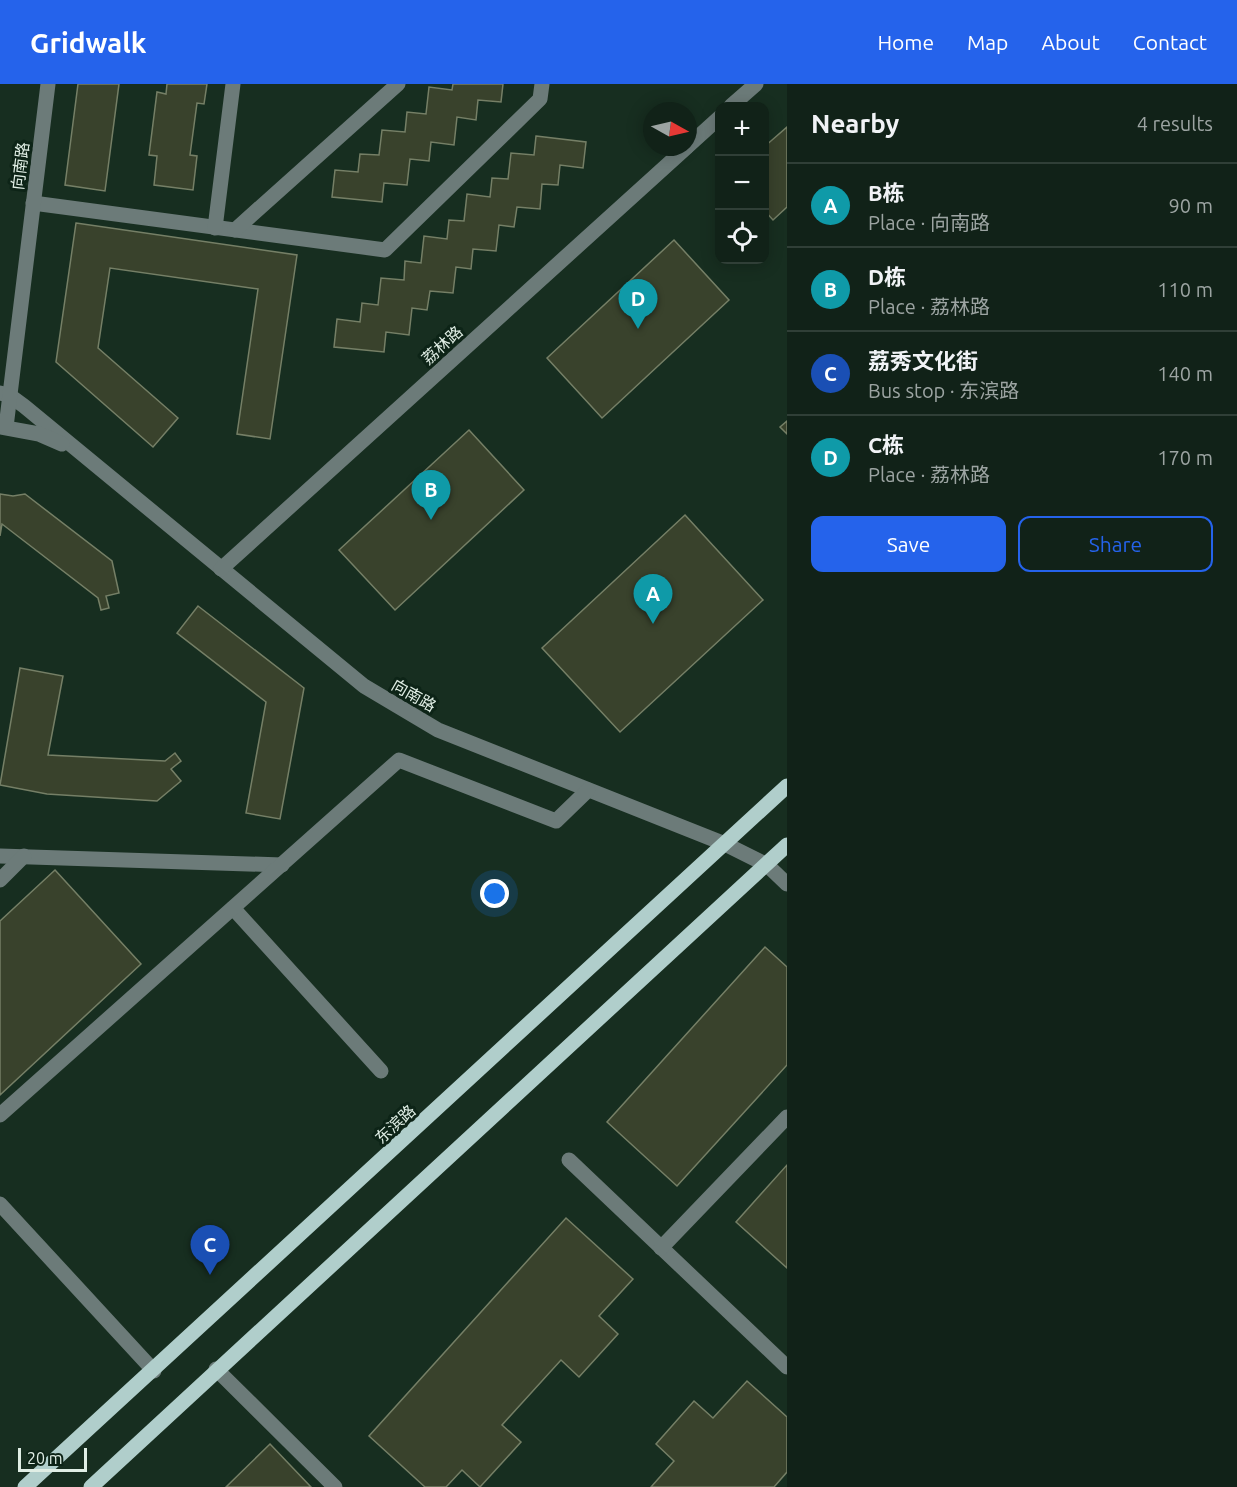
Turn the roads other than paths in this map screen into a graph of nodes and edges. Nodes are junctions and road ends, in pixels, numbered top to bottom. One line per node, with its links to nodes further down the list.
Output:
1 (48, 84): 10 (street, 向南路)
2 (233, 84): 11 (street)
3 (398, 84): 12 (street)
4 (542, 84): 12 (street)
5 (756, 84): 6 (street)
6 (736, 102)
7 (715, 121): 8 (street, 荔林路)
8 (697, 137)
9 (676, 156): 16 (street, 荔林路)
10 (33, 203): 11 (street); 13 (street, 向南路)
11 (215, 228): 12 (street)
12 (235, 230)
13 (5, 394): 14 (street, 向南路); 15 (street, 向南路)
14 (3, 427): 15 (street, 向南路)
15 (76, 450): 16 (street, 向南路)
16 (221, 569): 18 (street, 向南路)
17 (787, 786): 19 (main road, 东滨路)
18 (588, 790): 19 (street, 向南路); 23 (street)
19 (725, 844): 24 (street, 向南路); 36 (main road, 东滨路)
20 (787, 845): 24 (main road)
21 (0, 856): 22 (street)
22 (24, 856): 23 (street); 25 (street)
23 (282, 865): 27 (street)
24 (767, 865): 26 (street, 向南路); 35 (main road)
25 (0, 880)
26 (787, 884)
27 (233, 908): 28 (street); 29 (street)
28 (381, 1071)
29 (0, 1115)
30 (787, 1118): 33 (street)
31 (569, 1160): 33 (street)
32 (0, 1204): 36 (street)
33 (662, 1248): 34 (street)
34 (787, 1367)
35 (216, 1368): 38 (main road); 39 (street)
36 (154, 1371): 37 (main road, 东滨路)
37 (25, 1487)
38 (91, 1487)
39 (335, 1487)

